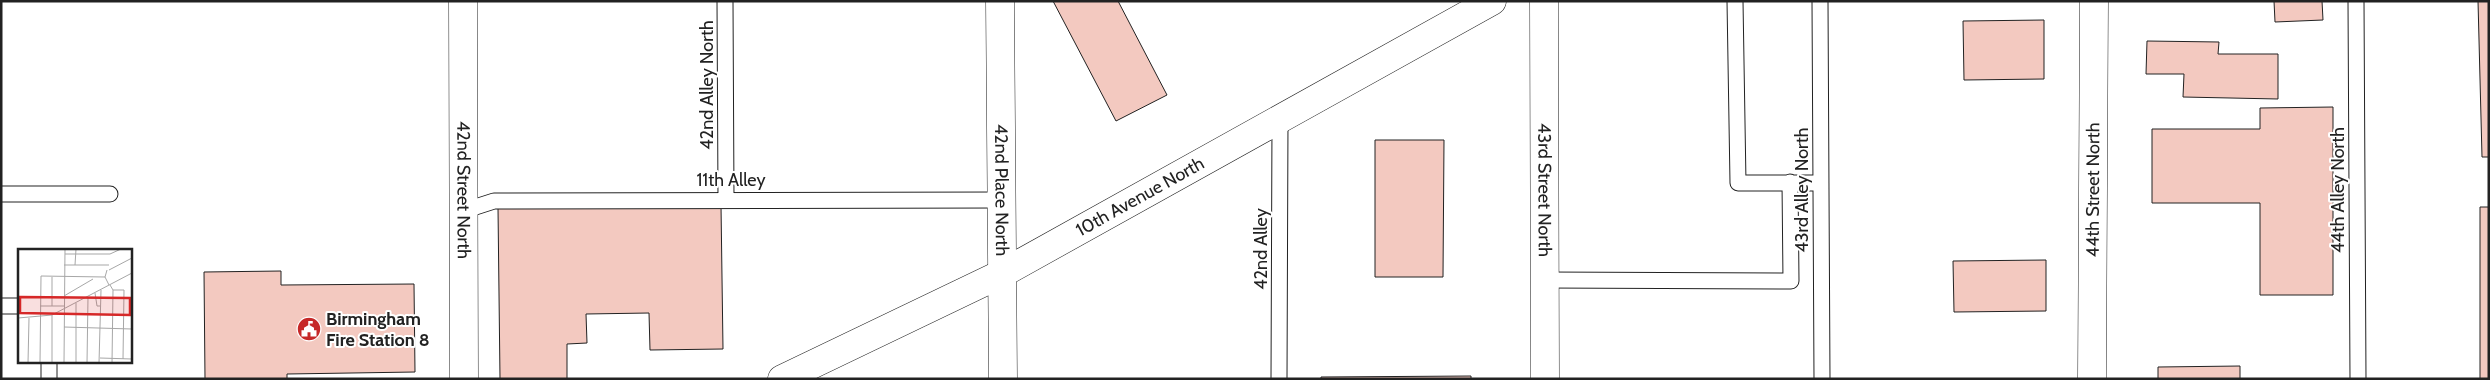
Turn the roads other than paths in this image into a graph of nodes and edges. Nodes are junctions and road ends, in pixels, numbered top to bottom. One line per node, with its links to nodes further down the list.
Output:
1 (462, 1): 17 (street, 42nd Street North)
2 (725, 1): 15 (lane, 42nd Alley North)
3 (1000, 1): 16 (street, 42nd Place North)
4 (1492, 1): 10 (street, 10th Avenue North)
5 (1544, 1): 19 (street, 43rd Street North)
6 (1735, 1): 11 (lane)
7 (1820, 1): 12 (lane, 43rd Alley North)
8 (2094, 1): 30 (street, 44th Street North)
9 (2356, 1): 31 (lane, 44th Alley North)
10 (1280, 120): 18 (street, 10th Avenue North); 27 (lane, 42nd Alley)
11 (1790, 182): 12 (lane); 19 (lane)
12 (1821, 182): 29 (lane, 43rd Alley North)
13 (1, 194): 14 (lane)
14 (110, 194)
15 (726, 199): 16 (lane, 11th Alley); 17 (lane, 11th Alley)
16 (1001, 200): 18 (street, 42nd Place North)
17 (463, 211): 24 (street, 42nd Street North)
18 (1001, 274): 25 (street, 10th Avenue North); 26 (street, 42nd Place North)
19 (1545, 280): 28 (street, 43rd Street North)
20 (1, 306): 21 (lane)
21 (18, 306)
22 (49, 362): 23 (lane)
23 (49, 379)
24 (464, 379)
25 (782, 379)
26 (1002, 379)
27 (1280, 379)
28 (1545, 379)
29 (1822, 379)
30 (2092, 379)
31 (2358, 379)

